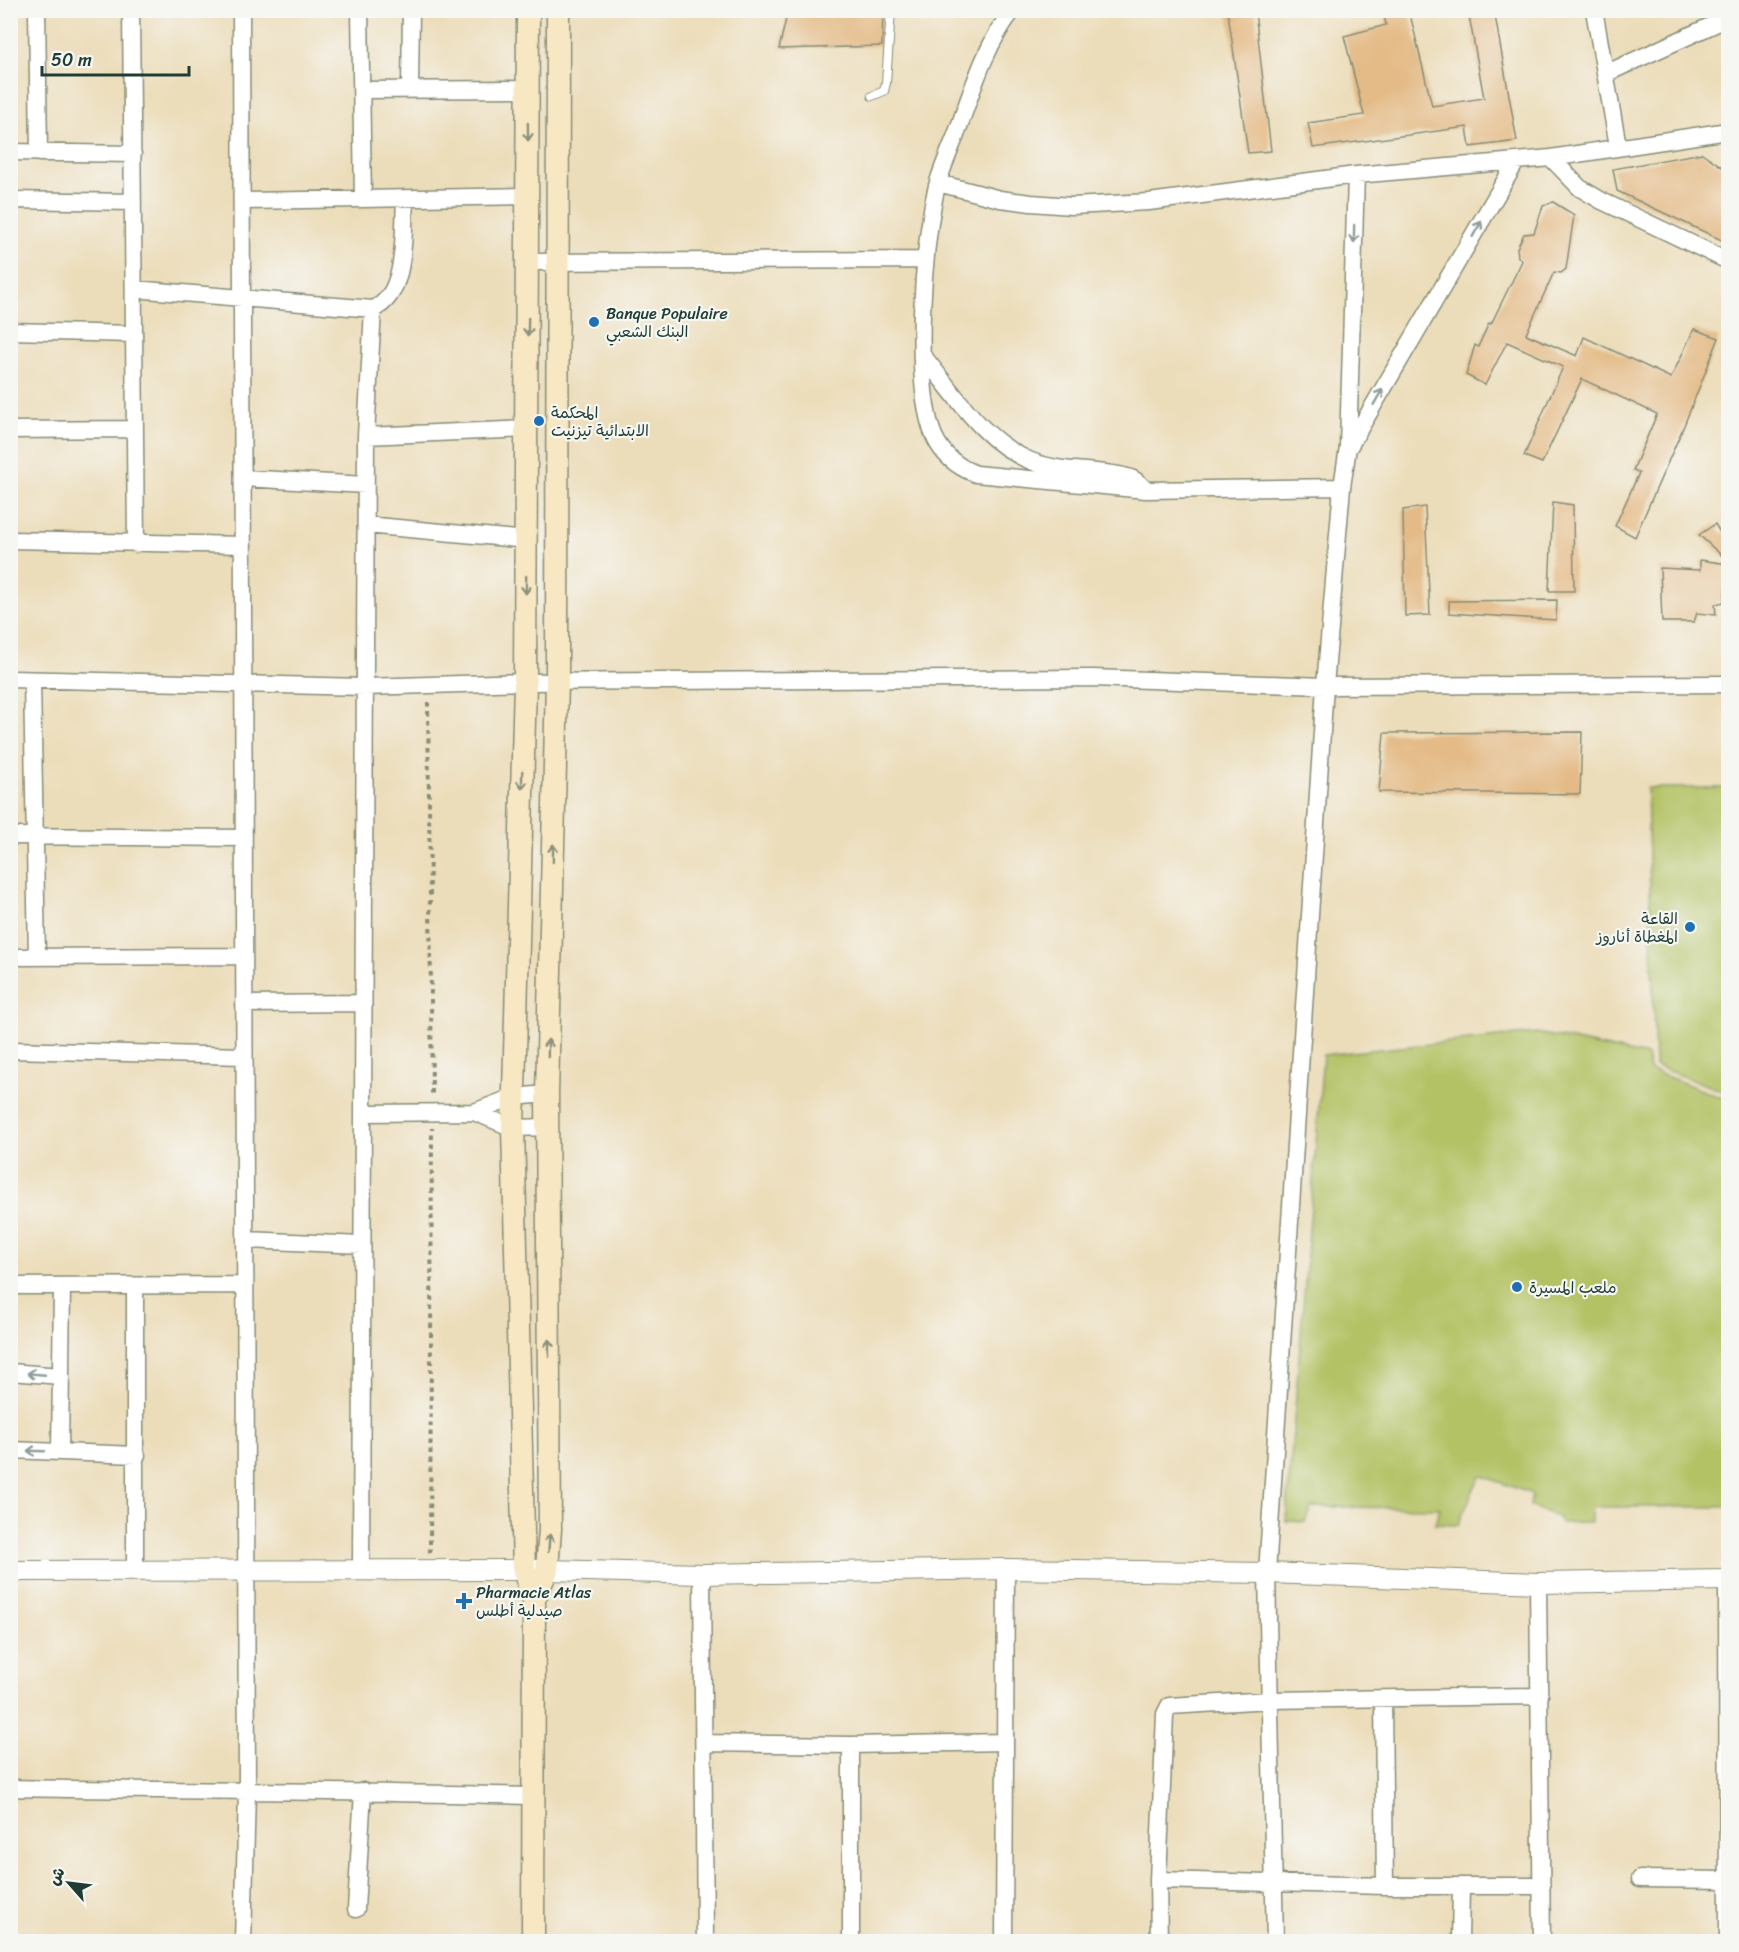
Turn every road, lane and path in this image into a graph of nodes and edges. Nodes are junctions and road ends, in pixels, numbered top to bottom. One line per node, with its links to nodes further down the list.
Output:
1 (37, 10): 20 (street)
2 (131, 10): 21 (street)
3 (242, 10): 30 (street)
4 (360, 10): 14 (street)
5 (411, 10): 15 (street)
6 (528, 10): 13 (main road)
7 (558, 10): 33 (main road)
8 (891, 10): 16 (lane)
9 (1013, 10): 25 (street)
10 (1593, 10): 12 (street)
11 (1728, 18): 12 (street)
12 (1605, 74): 18 (street)
13 (527, 89): 15 (street); 26 (main road, one-way to 26)
14 (362, 90): 15 (street); 27 (street)
15 (410, 90)
16 (872, 96)
17 (1727, 136): 18 (street)
18 (1618, 146): 22 (street)
19 (10, 152): 20 (street)
20 (39, 153): 21 (street)
21 (133, 154): 31 (street)
22 (1551, 158): 23 (street); 34 (street)
23 (1516, 162): 24 (street); 46 (street, one-way to 23)
24 (1356, 175): 25 (street); 46 (street, one-way to 46)
25 (938, 183): 32 (street)
26 (529, 196): 29 (street); 35 (main road)
27 (363, 198): 29 (street); 30 (street)
28 (10, 200): 31 (street)
29 (405, 200): 38 (street)
30 (242, 201): 37 (street)
31 (133, 202): 36 (street)
32 (925, 260): 33 (street); 41 (street)
33 (559, 261): 35 (street); 61 (main road)
34 (1728, 261)
35 (529, 262): 43 (main road, one-way to 43)
36 (134, 289): 37 (street); 40 (street)
37 (242, 296): 38 (street); 48 (street)
38 (374, 309): 45 (street)
39 (10, 331): 40 (street)
40 (134, 334): 42 (street)
41 (923, 356): 47 (street); 49 (street)
42 (135, 429): 44 (street); 56 (street)
43 (527, 429): 45 (street); 55 (main road)
44 (10, 430)
45 (366, 436): 50 (street)
46 (1348, 447): 51 (street)
47 (1030, 460): 49 (street); 52 (street)
48 (243, 478): 50 (street); 57 (street)
49 (1023, 480): 52 (street)
50 (366, 485): 53 (street)
51 (1342, 486): 52 (street); 64 (street)
52 (1146, 490)
53 (366, 525): 55 (street); 65 (street)
54 (10, 540): 56 (street)
55 (526, 540): 60 (main road, one-way to 60)
56 (136, 544): 57 (street)
57 (243, 545): 62 (street)
58 (10, 679): 59 (street)
59 (32, 680): 62 (street); 67 (street)
60 (525, 682): 61 (street); 65 (street); 77 (main road, one-way to 77)
61 (557, 682): 64 (street); 76 (main road, one-way to 61)
62 (243, 683): 65 (street); 68 (street)
63 (1728, 684): 64 (street)
64 (1325, 686): 100 (street)
65 (365, 687): 72 (street)
66 (10, 836): 67 (street)
67 (35, 836): 68 (street); 71 (street)
68 (244, 838): 69 (street)
69 (244, 956): 71 (street); 73 (street)
70 (10, 957): 71 (street)
71 (37, 957)
72 (363, 1003): 73 (street); 79 (street)
73 (244, 1004): 75 (street)
74 (10, 1050): 75 (street)
75 (244, 1056): 82 (street)
76 (547, 1094): 77 (street); 80 (main road)
77 (513, 1097): 78 (street); 81 (main road)
78 (474, 1112): 79 (street); 81 (street)
79 (363, 1113): 83 (street)
80 (548, 1127): 81 (street); 95 (main road, one-way to 80)
81 (513, 1128): 99 (main road)
82 (245, 1240): 83 (street); 87 (street)
83 (362, 1245): 94 (street)
84 (10, 1286): 85 (street)
85 (62, 1286): 86 (street); 89 (street)
86 (135, 1286): 87 (street); 92 (street)
87 (245, 1286): 98 (street)
88 (10, 1372): 89 (street, one-way to 88)
89 (61, 1376): 91 (street)
90 (10, 1450): 91 (street, one-way to 90)
91 (60, 1452): 92 (street)
92 (137, 1455): 97 (street)
93 (1006, 1569): 100 (street); 101 (street); 108 (street)
94 (361, 1570): 98 (street); 99 (street)
95 (548, 1570): 99 (street); 101 (street); 104 (main road)
96 (10, 1571): 97 (street)
97 (135, 1571): 98 (street)
98 (246, 1571): 113 (street)
99 (524, 1571): 104 (main road)
100 (1267, 1573): 103 (street); 106 (street)
101 (702, 1574): 109 (street)
102 (1728, 1580): 103 (street); 115 (street)
103 (1538, 1583): 105 (street)
104 (534, 1599): 114 (main road)
105 (1539, 1696): 107 (street); 122 (street)
106 (1270, 1700): 107 (street); 117 (street); 119 (street)
107 (1383, 1700): 120 (street)
108 (1005, 1742): 110 (street); 128 (street)
109 (704, 1743): 110 (street); 126 (street)
110 (851, 1745): 127 (street)
111 (10, 1788): 113 (street)
112 (363, 1791): 113 (street); 114 (street); 123 (street)
113 (247, 1792): 124 (street)
114 (534, 1796): 125 (main road)
115 (1728, 1864): 118 (street)
116 (1640, 1879): 118 (street)
117 (1158, 1880): 119 (street); 129 (street)
118 (1728, 1880): 133 (street)
119 (1275, 1881): 120 (street); 130 (street)
120 (1385, 1886): 121 (street)
121 (1461, 1886): 122 (street); 131 (street)
122 (1542, 1886): 132 (street)
123 (356, 1909)
124 (243, 1941)
125 (533, 1941)
126 (705, 1941)
127 (851, 1941)
128 (1004, 1941)
129 (1159, 1941)
130 (1275, 1941)
131 (1460, 1941)
132 (1542, 1941)
133 (1728, 1941)

